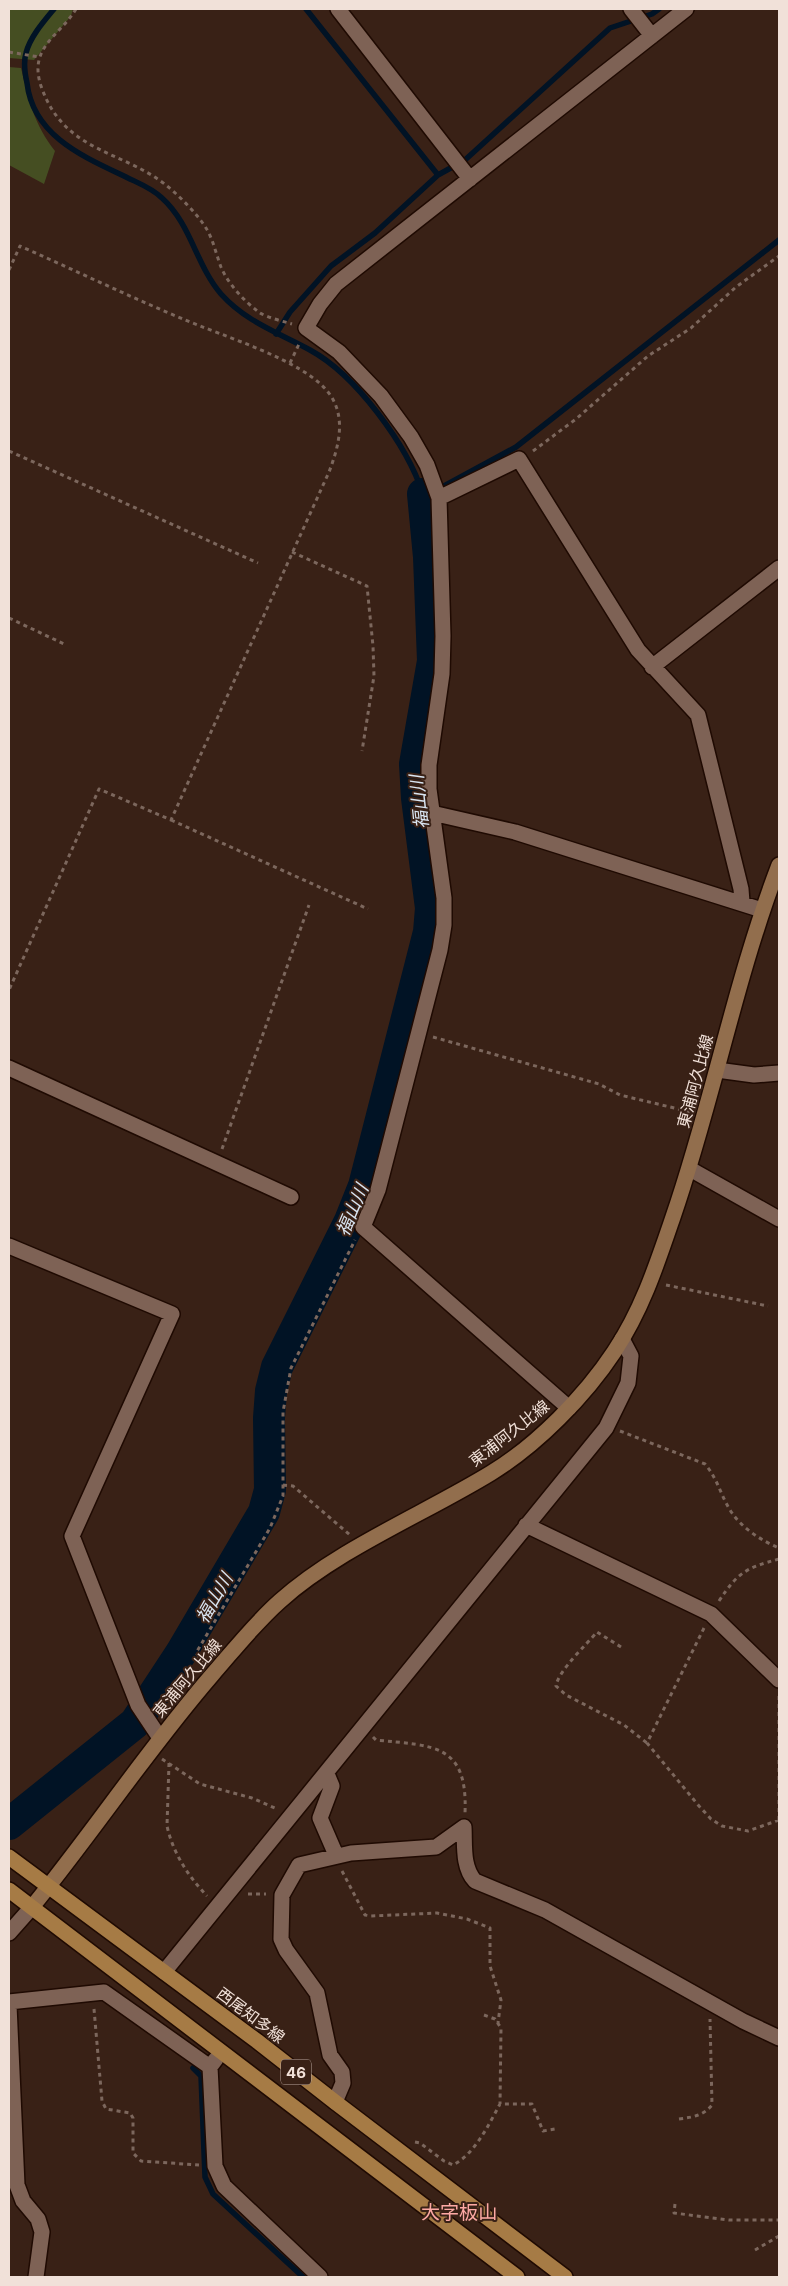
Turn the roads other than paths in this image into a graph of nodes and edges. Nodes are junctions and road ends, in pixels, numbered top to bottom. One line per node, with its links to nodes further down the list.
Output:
1 (338, 9): 5 (street)
2 (631, 9): 4 (street)
3 (686, 9): 4 (street)
4 (652, 36): 5 (street)
5 (470, 179): 6 (street)
6 (439, 498): 8 (street); 9 (street)
7 (779, 568): 8 (street)
8 (652, 667): 11 (street)
9 (432, 813): 11 (street); 21 (street)
10 (779, 866): 12 (main road, 東浦阿久比線)
11 (742, 902): 12 (street)
12 (762, 910): 14 (main road, 東浦阿久比線)
13 (9, 1068): 17 (street)
14 (717, 1070): 15 (street); 16 (main road, 東浦阿久比線)
15 (779, 1073)
16 (690, 1169): 18 (street); 20 (main road, 東浦阿久比線)
17 (291, 1197)
18 (779, 1219)
19 (9, 1246): 24 (street)
20 (622, 1339): 21 (main road, 東浦阿久比線); 22 (street)
21 (569, 1408): 24 (main road, 東浦阿久比線)
22 (526, 1525): 23 (street); 25 (street)
23 (779, 1680)
24 (160, 1738): 28 (main road, 東浦阿久比線)
25 (327, 1774): 26 (street); 32 (street)
26 (336, 1855): 34 (street); 37 (street)
27 (9, 1857): 28 (main road, 西尾知多線 / 46)
28 (50, 1885): 30 (main road, 東浦阿久比線); 32 (main road, 西尾知多線 / 46)
29 (9, 1890): 30 (main road, 46)
30 (32, 1907): 31 (street); 35 (main road, 46)
31 (9, 1933)
32 (164, 1972): 37 (main road, 西尾知多線 / 46)
33 (9, 2003): 36 (street); 38 (street)
34 (779, 2038)
35 (221, 2052): 36 (street); 40 (main road, 46)
36 (210, 2067): 39 (street)
37 (335, 2102): 41 (main road, 西尾知多線 / 46)
38 (36, 2277)
39 (320, 2277)
40 (517, 2277)
41 (564, 2277)

